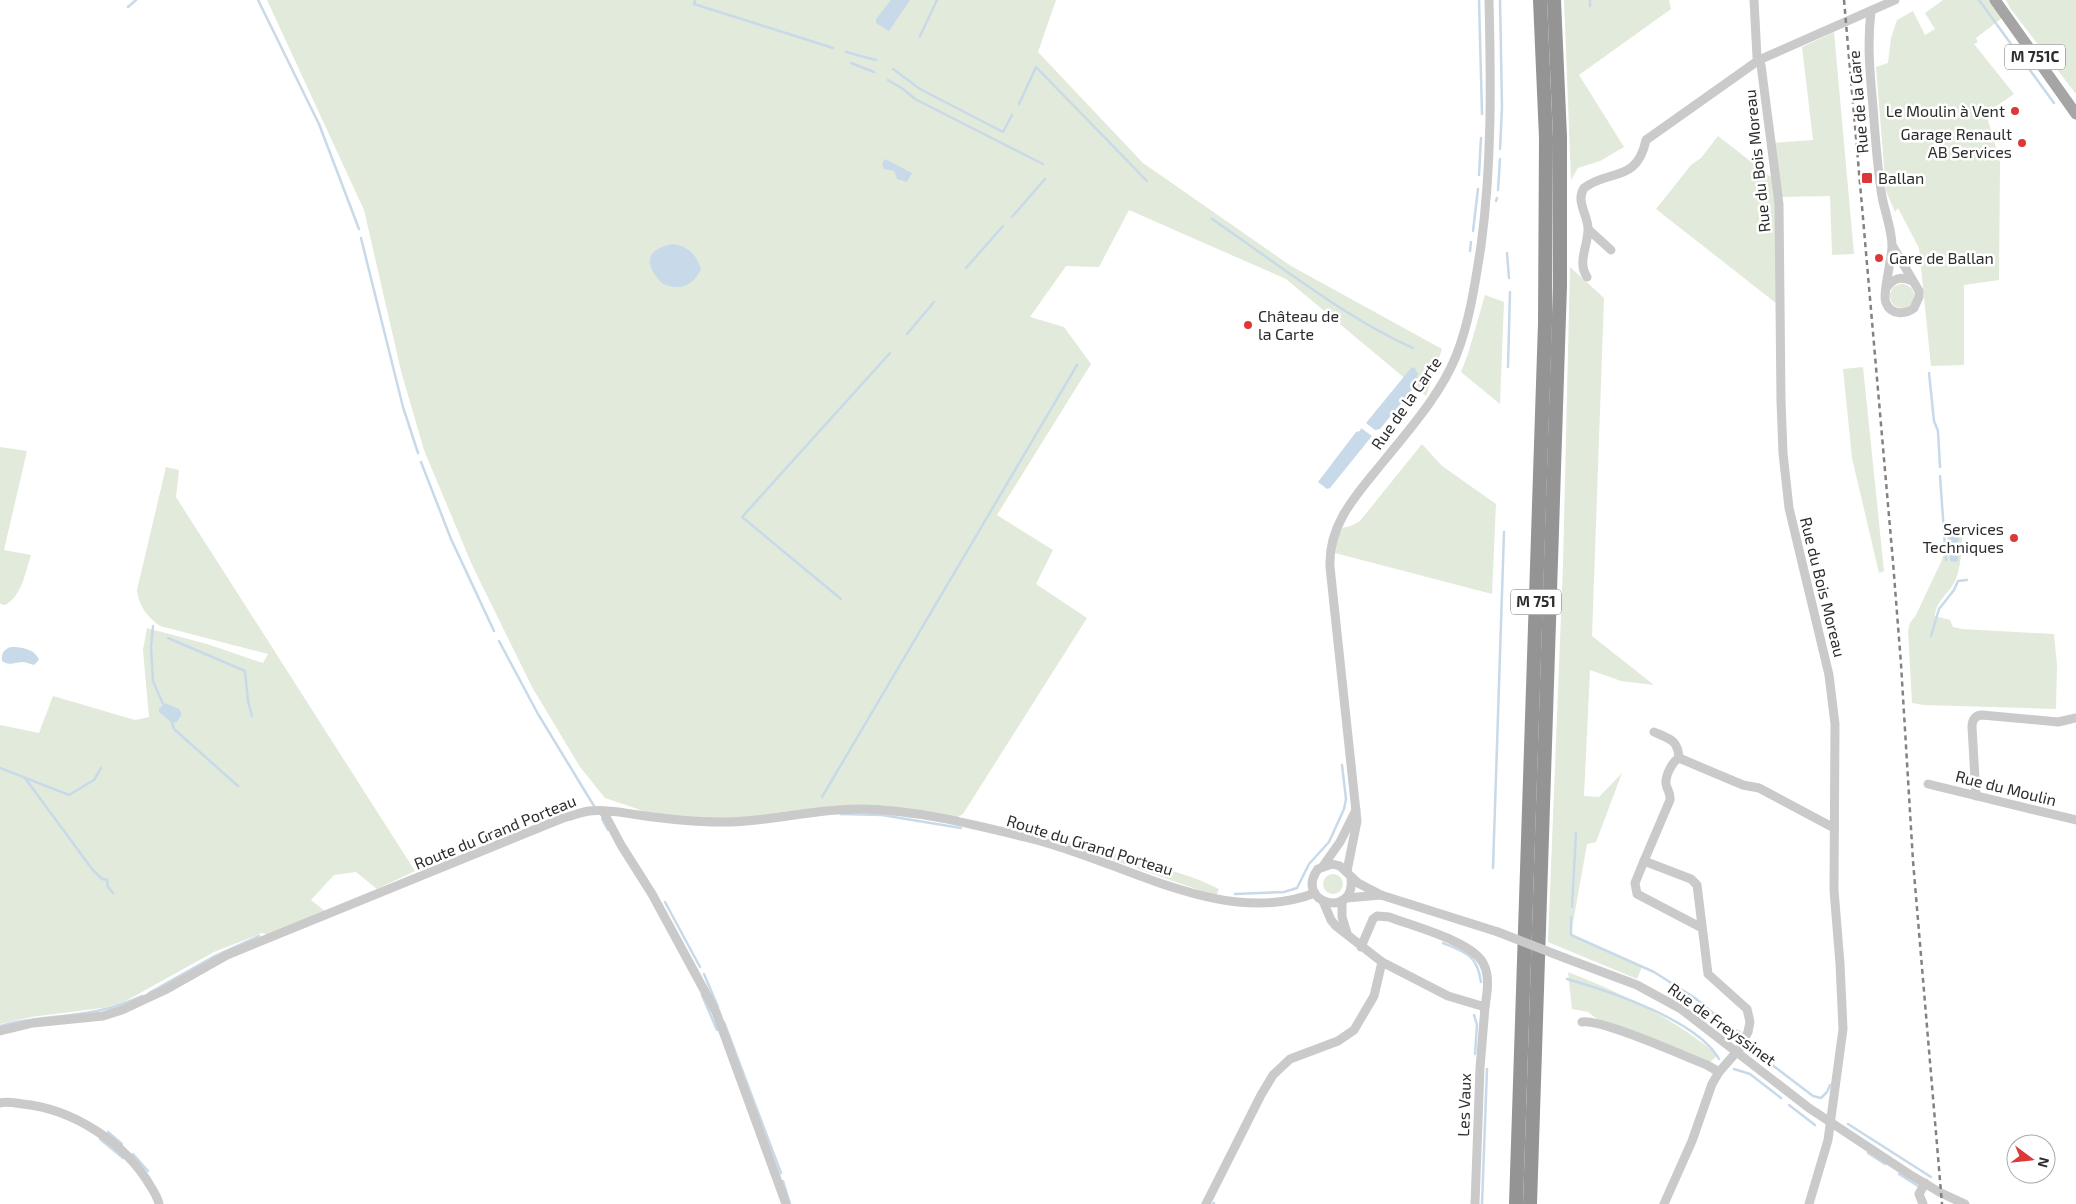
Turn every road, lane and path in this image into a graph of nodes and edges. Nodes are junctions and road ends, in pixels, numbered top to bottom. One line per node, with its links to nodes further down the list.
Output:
1 (1489, 0): 21 (street, Rue de la Carte)
2 (1540, 0): 48 (highway, M 751)
3 (1554, 0): 49 (highway, M 751)
4 (1754, 0): 8 (street, Rue du Bois Moreau)
5 (1895, 0): 7 (street)
6 (1995, 0): 9 (main road, M 751C)
7 (1871, 11): 8 (street); 11 (street, Rue de la Gare)
8 (1759, 60): 10 (street); 24 (street, Rue du Bois Moreau)
9 (2076, 114)
10 (1588, 230): 12 (street); 13 (street)
11 (1892, 245): 14 (street, Rue de la Gare); 15 (street, Rue de la Gare)
12 (1611, 250)
13 (1590, 275)
14 (1912, 281): 15 (street); 15 (street, Rue de la Gare)
15 (1887, 287)
16 (2076, 718): 20 (street)
17 (1654, 732): 18 (street)
18 (1680, 758): 24 (street); 25 (street)
19 (1928, 784): 20 (street, Rue du Moulin)
20 (1976, 796): 23 (street, Rue du Moulin)
21 (1356, 810): 26 (street); 27 (street, Rue de la Carte)
22 (603, 811): 28 (street, Route du Grand Porteau); 38 (street, Route du Grand Porteau); 45 (street)
23 (2076, 820)
24 (1834, 828): 42 (street, Rue du Bois Moreau)
25 (1644, 860): 32 (street); 32 (street)
26 (1323, 866): 27 (street); 28 (street)
27 (1349, 874): 29 (street); 30 (street)
28 (1315, 893): 31 (street)
29 (1381, 895): 30 (street); 39 (street, Rue de Freyssinet, bridge)
30 (1344, 899): 31 (street); 33 (street)
31 (1323, 901): 33 (street)
32 (1702, 928): 39 (street)
33 (1347, 933): 34 (street)
34 (1361, 947): 35 (street); 36 (street, Les Vaux)
35 (1382, 962): 36 (street); 46 (street)
36 (1485, 1007): 47 (street, Les Vaux)
37 (1582, 1022): 40 (street)
38 (0, 1031)
39 (1737, 1052): 40 (street); 42 (street, Rue de Freyssinet)
40 (1719, 1072): 50 (street)
41 (0, 1103): 44 (street)
42 (1830, 1122): 43 (street, Rue de Freyssinet); 51 (street, Rue du Bois Moreau)
43 (1925, 1183): 52 (street); 53 (street, Rue de Freyssinet)
44 (159, 1204)
45 (786, 1204)
46 (1206, 1204)
47 (1475, 1204)
48 (1516, 1204)
49 (1530, 1204)
50 (1664, 1204)
51 (1809, 1204)
52 (1923, 1204)
53 (1965, 1204)

